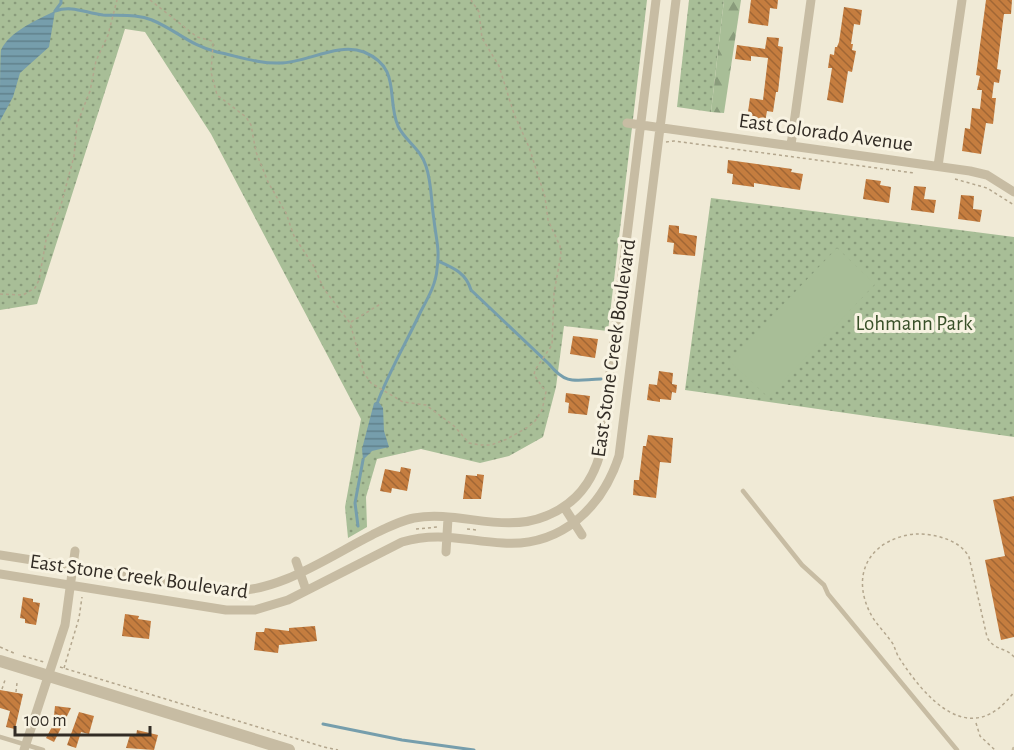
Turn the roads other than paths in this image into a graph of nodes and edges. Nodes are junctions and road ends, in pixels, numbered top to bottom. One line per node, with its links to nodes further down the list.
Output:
1 (656, 0): 4 (street); 6 (street, East Stone Creek Boulevard)
2 (812, 0): 8 (street)
3 (962, 0): 9 (street)
4 (676, 1): 7 (street, East Stone Creek Boulevard)
5 (627, 123): 6 (street, East Colorado Avenue)
6 (642, 125): 7 (street, East Colorado Avenue); 11 (street, East Stone Creek Boulevard)
7 (661, 127): 8 (street, East Colorado Avenue); 12 (street, East Stone Creek Boulevard)
8 (792, 146): 9 (street, East Colorado Avenue)
9 (938, 166): 10 (street, East Colorado Avenue)
10 (1014, 192)
11 (608, 395): 12 (street); 14 (street, East Stone Creek Boulevard)
12 (627, 397): 16 (street, East Stone Creek Boulevard)
13 (743, 491): 34 (lane)
14 (564, 507): 15 (street, East Stone Creek Boulevard); 16 (street)
15 (448, 518): 18 (street); 24 (street, East Stone Creek Boulevard)
16 (574, 522): 17 (street); 18 (street, East Stone Creek Boulevard)
17 (582, 535)
18 (447, 536): 20 (street); 27 (street, East Stone Creek Boulevard)
19 (75, 551): 23 (street)
20 (446, 552)
21 (0, 555): 23 (street, East Stone Creek Boulevard)
22 (296, 561): 24 (street)
23 (73, 566): 24 (street, East Stone Creek Boulevard); 26 (street)
24 (300, 572): 27 (street)
25 (0, 574): 26 (street, East Stone Creek Boulevard)
26 (70, 585): 27 (street, East Stone Creek Boulevard); 29 (street)
27 (306, 590)
28 (0, 661): 29 (street)
29 (48, 676): 31 (street); 33 (street)
30 (0, 737): 31 (lane)
31 (25, 747): 32 (lane)
32 (43, 750)
33 (289, 750)
34 (957, 750)

